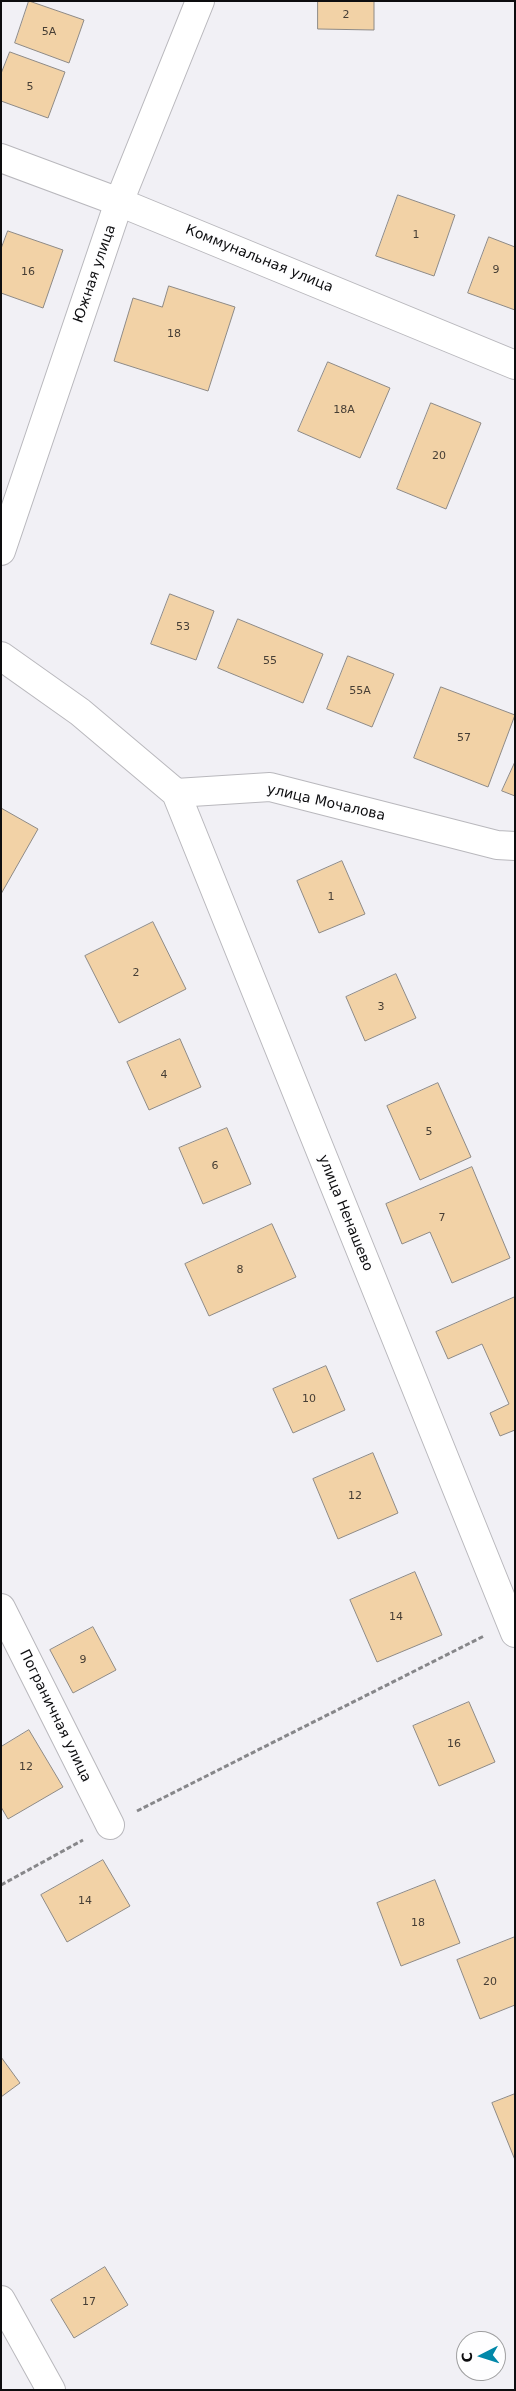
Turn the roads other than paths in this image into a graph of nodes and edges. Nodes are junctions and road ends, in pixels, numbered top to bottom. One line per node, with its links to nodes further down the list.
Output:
1 (200, 1): 3 (street, Южная улица)
2 (1, 158): 3 (street, Коммунальная улица)
3 (119, 202): 4 (street, Коммунальная улица); 5 (street, Южная улица)
4 (515, 365)
5 (1, 551)
6 (1, 656): 7 (street)
7 (176, 793): 8 (street, улица Мочалова); 10 (street, улица Ненашево)
8 (515, 846)
9 (1, 1608): 11 (street, Пограничная улица)
10 (513, 1628)
11 (110, 1825)
12 (1, 2300): 13 (street)
13 (51, 2390)

